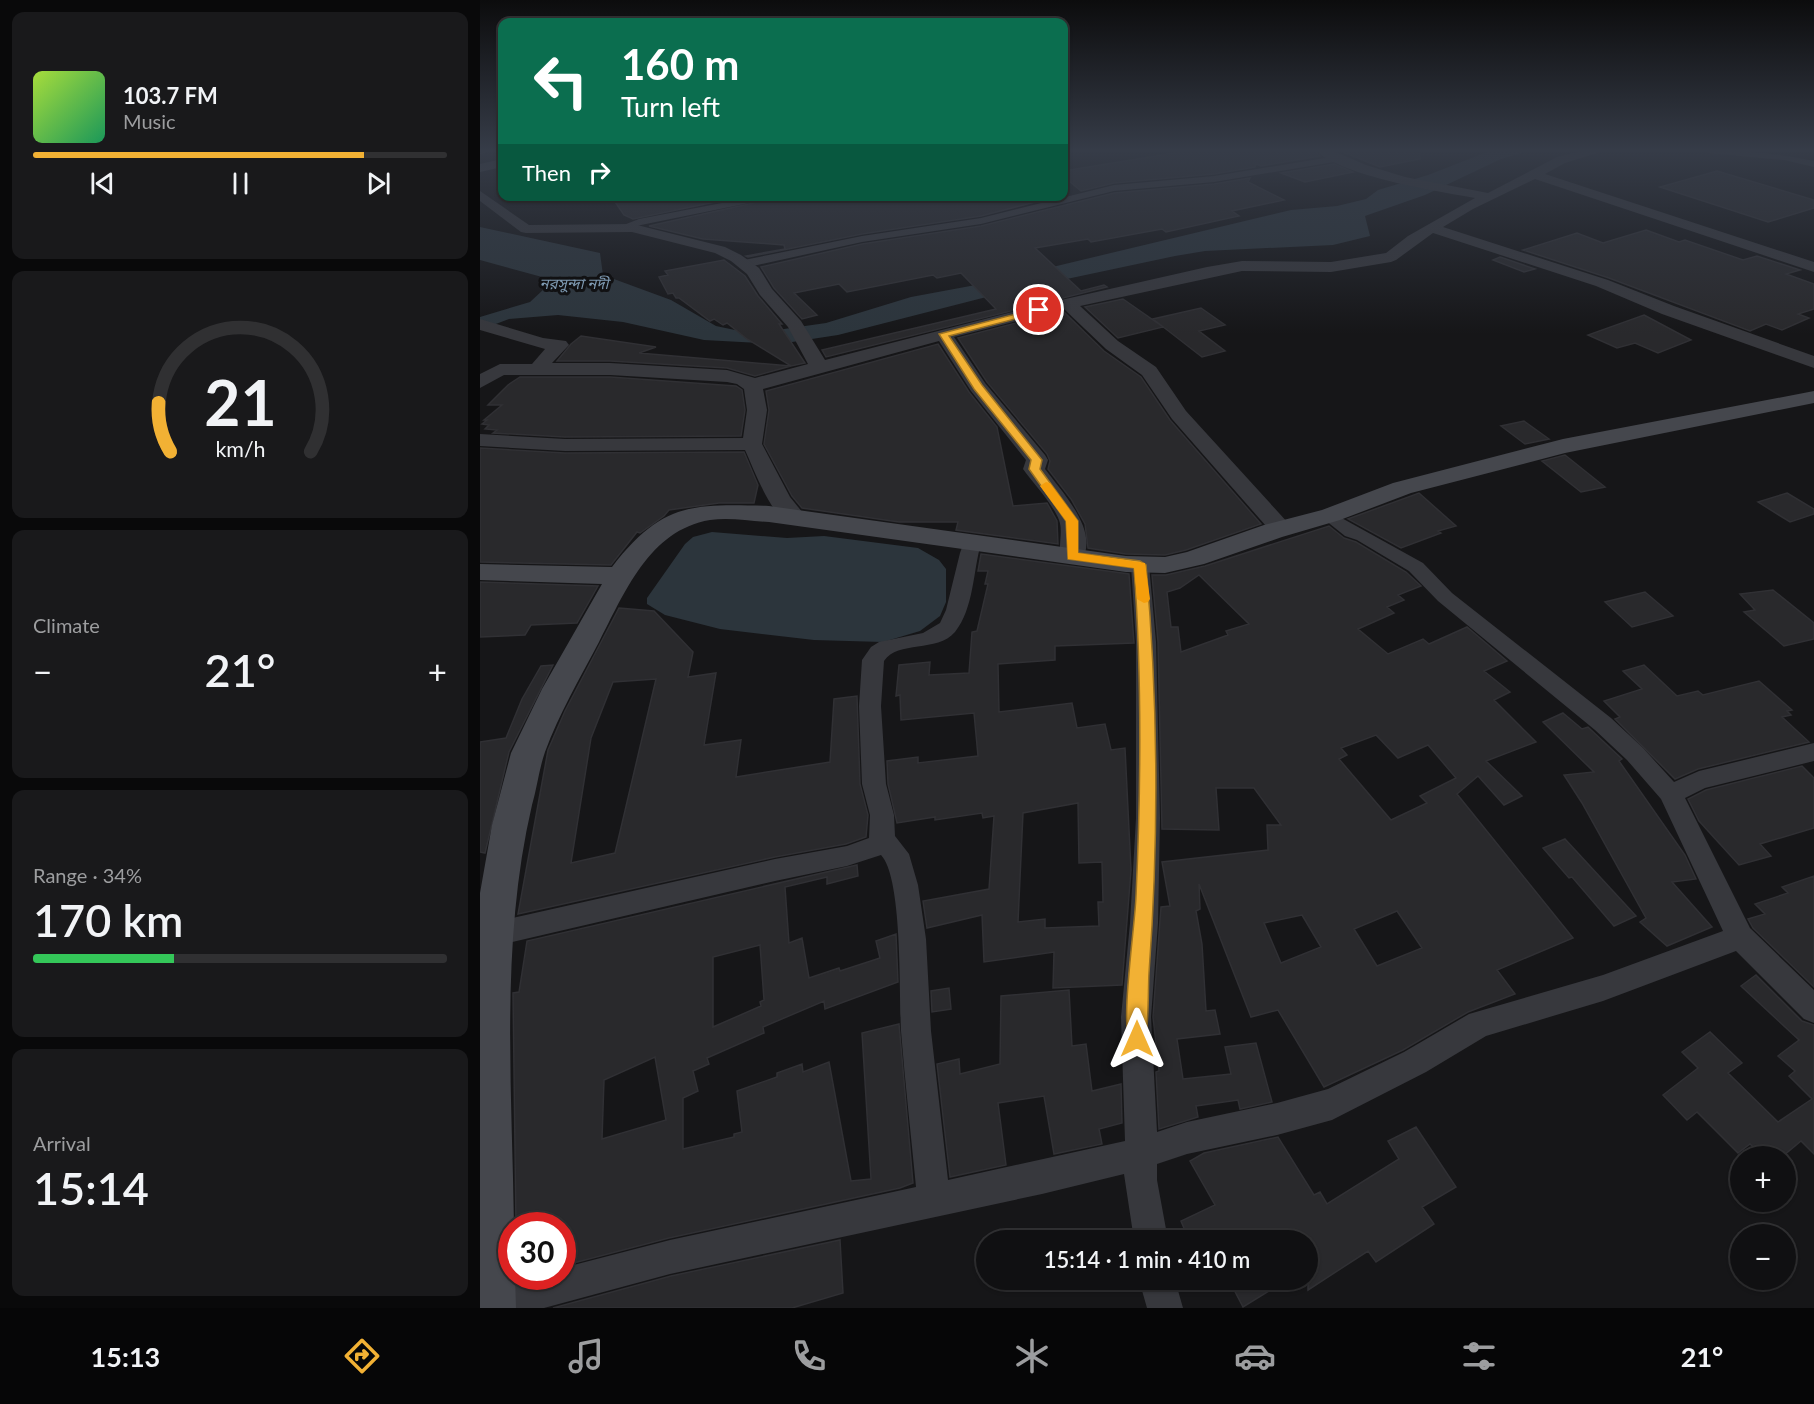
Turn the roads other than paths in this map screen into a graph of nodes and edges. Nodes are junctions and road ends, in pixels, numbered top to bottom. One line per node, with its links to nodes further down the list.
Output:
1 (502, 211): 6 (street)
2 (697, 211): 6 (street)
3 (1018, 211): 8 (street)
4 (1460, 211): 7 (street)
5 (1645, 211): 9 (street)
6 (622, 228): 8 (street)
7 (1431, 228): 10 (street); 14 (street)
8 (744, 264): 13 (street)
9 (1813, 267)
10 (1068, 304): 12 (street); 23 (street)
11 (480, 324): 15 (street)
12 (943, 334): 13 (street); 25 (street)
13 (816, 359): 17 (street)
14 (1814, 363)
15 (548, 369): 16 (street); 17 (street)
16 (480, 382)
17 (753, 386): 20 (street)
18 (1814, 398): 21 (main road)
19 (480, 440): 20 (street)
20 (752, 444): 22 (street)
21 (1329, 516): 23 (main road); 30 (street)
22 (796, 518): 24 (main road); 28 (main road)
23 (1281, 529): 26 (main road)
24 (972, 543): 25 (main road); 31 (street)
25 (1072, 556): 26 (main road)
26 (1140, 565): 35 (street)
27 (480, 572): 28 (main road)
28 (620, 576): 32 (main road)
29 (1814, 752): 30 (street)
30 (1671, 794): 33 (street)
31 (882, 840): 32 (street); 36 (street)
32 (495, 934): 39 (main road)
33 (1740, 936): 34 (street); 35 (street)
34 (1814, 1009)
35 (1141, 1153): 36 (street); 37 (street)
36 (934, 1200): 39 (street)
37 (1149, 1230)
38 (1160, 1290): 40 (street)
39 (487, 1306)
40 (1165, 1308)

